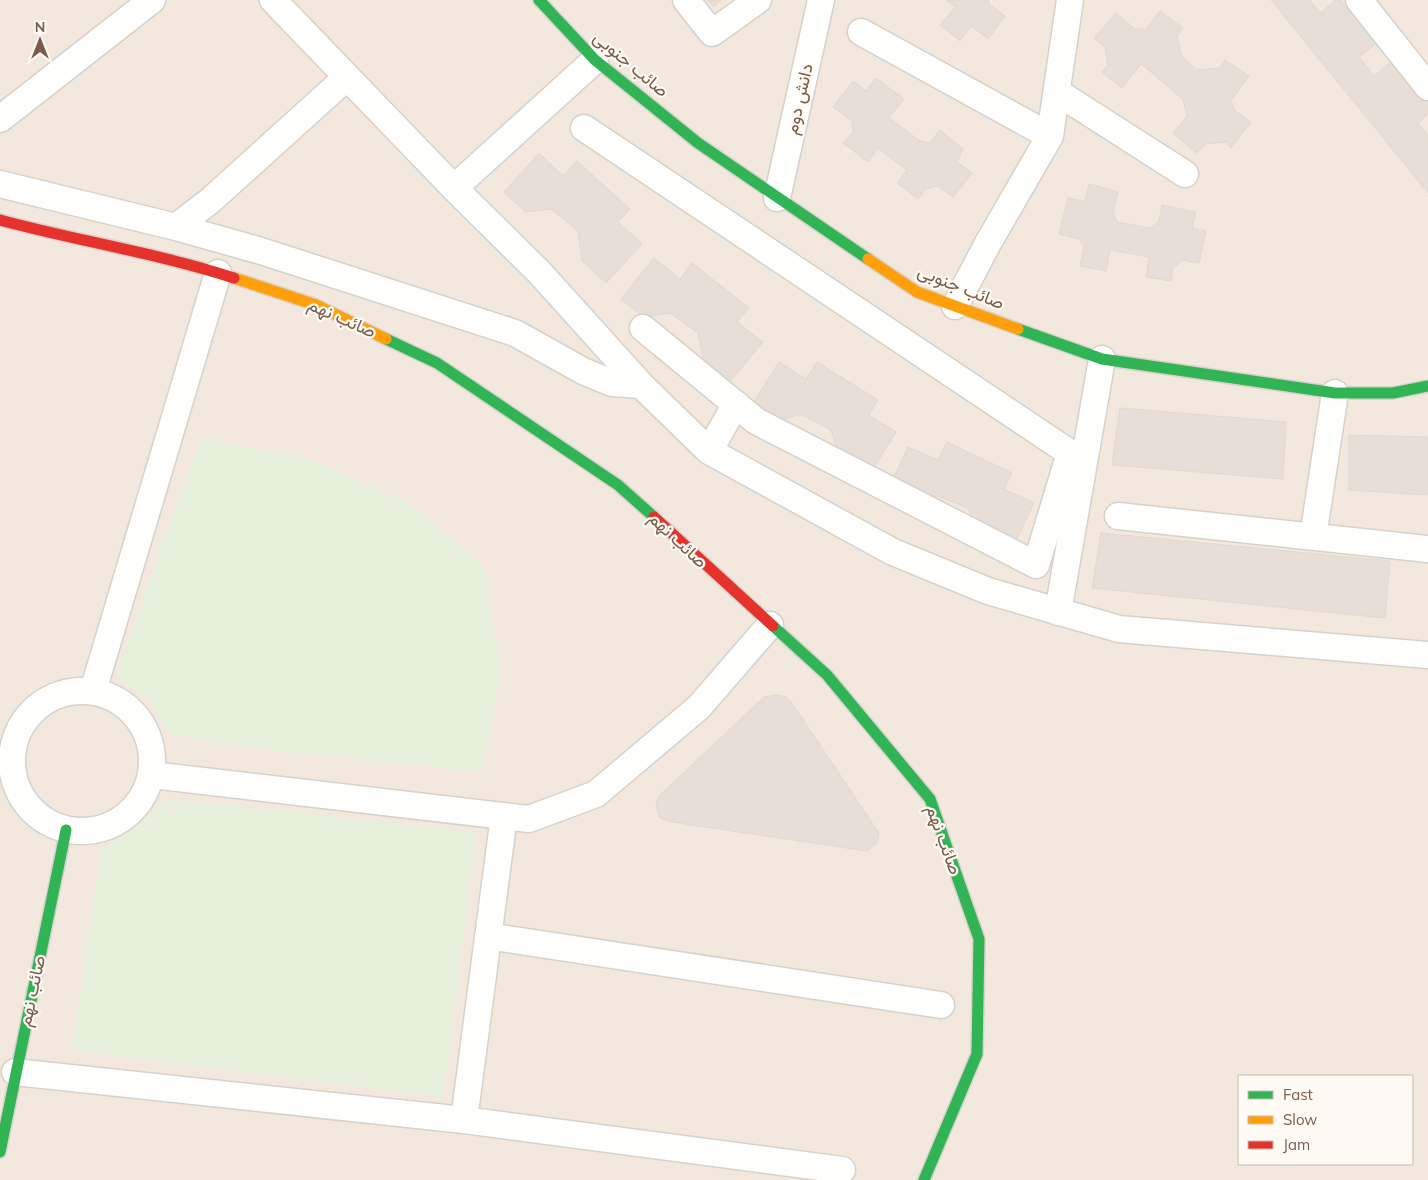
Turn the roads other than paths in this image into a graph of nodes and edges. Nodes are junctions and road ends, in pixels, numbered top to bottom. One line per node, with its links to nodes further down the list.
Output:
1 (152, 0): 14 (street)
2 (273, 0): 11 (street)
3 (539, 0): 10 (main road, صائب جنوبی)
4 (686, 0): 5 (street)
5 (758, 0)
6 (821, 0): 20 (street, دانش دوم)
7 (1070, 0): 13 (street)
8 (1359, 0): 12 (street)
9 (861, 32): 16 (street)
10 (595, 60): 19 (street); 20 (main road, صائب جنوبی)
11 (347, 77): 19 (street); 22 (street)
12 (1428, 87)
13 (1056, 92): 16 (street); 17 (street)
14 (0, 119)
15 (584, 128): 30 (street)
16 (1050, 136): 24 (street)
17 (1185, 174)
18 (0, 184): 22 (street)
19 (454, 188): 27 (street)
20 (777, 198): 24 (main road, صائب جنوبی)
21 (0, 220): 23 (main road, صائب نهم)
22 (176, 227): 27 (street)
23 (218, 273): 36 (main road, صائب نهم); 38 (street)
24 (955, 306): 26 (main road, صائب جنوبی)
25 (643, 328): 30 (street)
26 (1102, 359): 29 (main road, صائب جنوبی); 35 (street)
27 (641, 385): 31 (street)
28 (1428, 386): 29 (main road, صائب جنوبی)
29 (1335, 394): 33 (street)
30 (736, 404): 31 (street)
31 (708, 451): 35 (street)
32 (1118, 516): 33 (street)
33 (1313, 537): 34 (street)
34 (1428, 549)
35 (1058, 612): 37 (street)
36 (770, 624): 41 (street); 49 (main road, صائب نهم)
37 (1428, 655)
38 (94, 691): 39 (street); 40 (street)
39 (8, 736): 42 (street)
40 (152, 775): 41 (street); 42 (street)
41 (504, 816): 43 (street)
42 (66, 830): 45 (main road, صائب نهم)
43 (488, 936): 44 (street); 46 (street)
44 (942, 1005)
45 (15, 1072): 46 (street); 47 (main road, صائب نهم)
46 (464, 1120): 48 (street)
47 (0, 1152)
48 (842, 1170)
49 (924, 1180)

